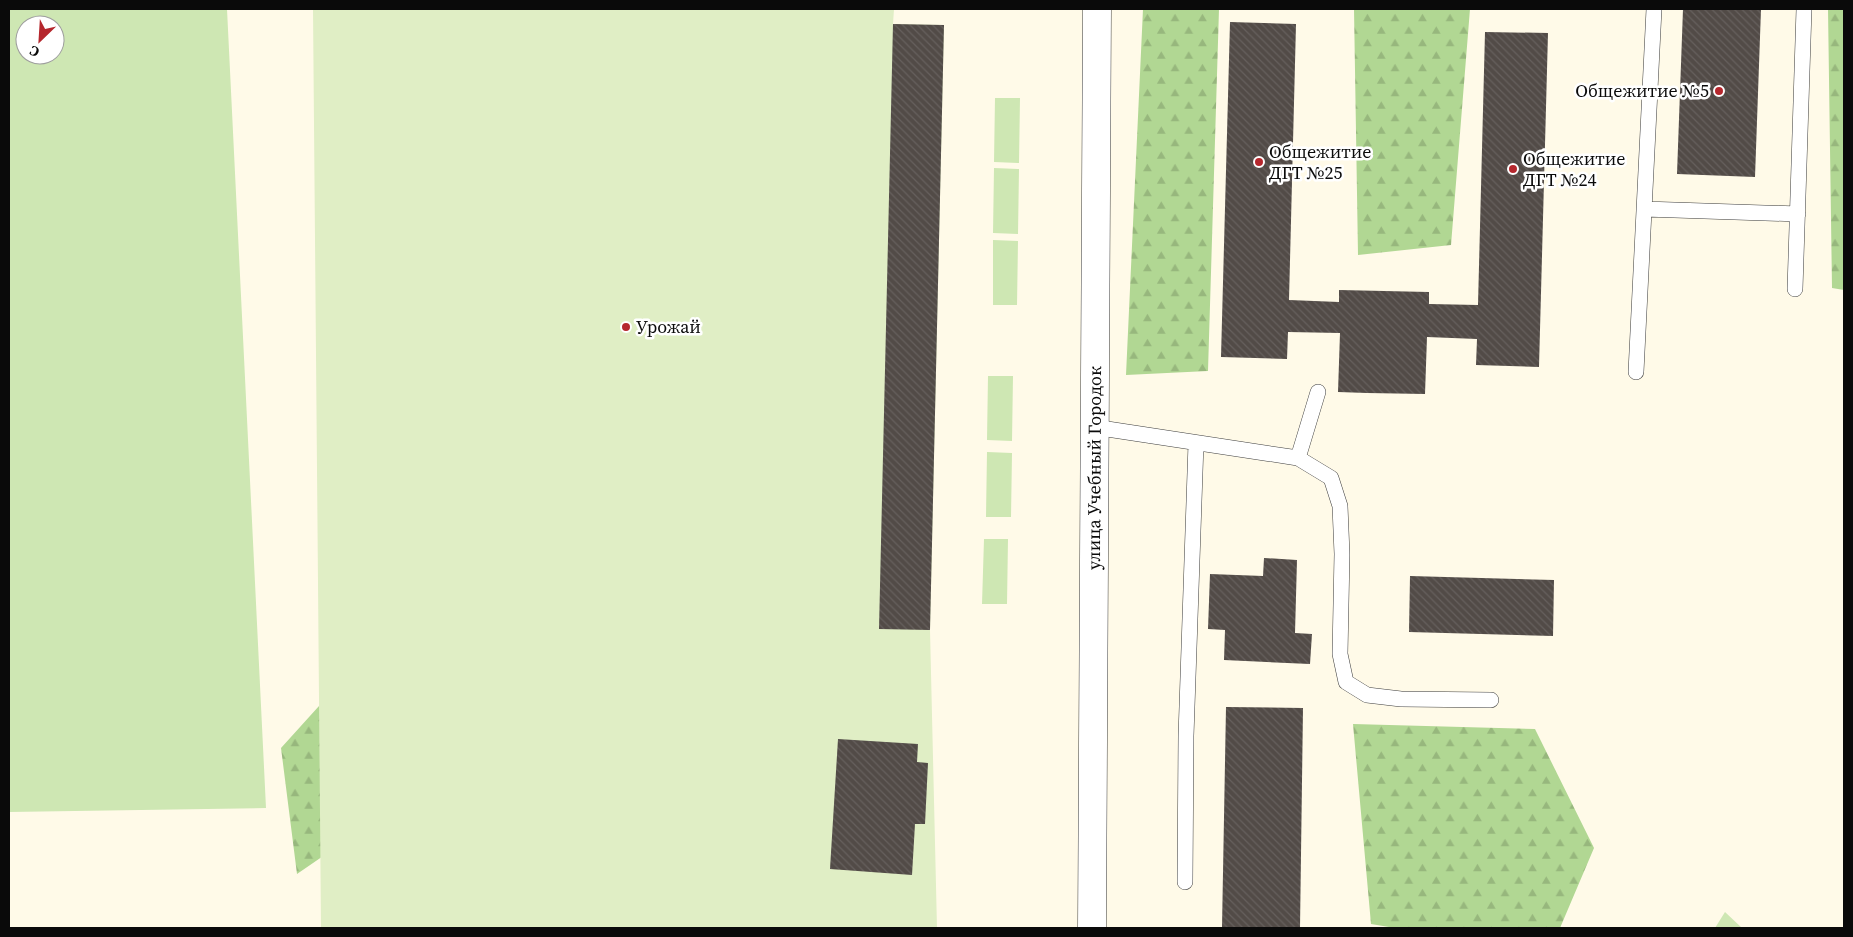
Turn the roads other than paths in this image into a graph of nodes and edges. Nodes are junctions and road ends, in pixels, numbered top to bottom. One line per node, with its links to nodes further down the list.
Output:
1 (1097, 9): 9 (street, улица Учебный Городок)
2 (1654, 9): 4 (lane)
3 (1804, 9): 5 (lane)
4 (1644, 209): 5 (lane); 7 (lane)
5 (1798, 214): 6 (lane)
6 (1795, 289)
7 (1636, 372)
8 (1318, 392): 11 (lane)
9 (1094, 427): 10 (lane); 14 (street, улица Учебный Городок)
10 (1196, 442): 11 (lane); 13 (lane)
11 (1298, 458): 12 (lane)
12 (1491, 700)
13 (1185, 882)
14 (1092, 928)

